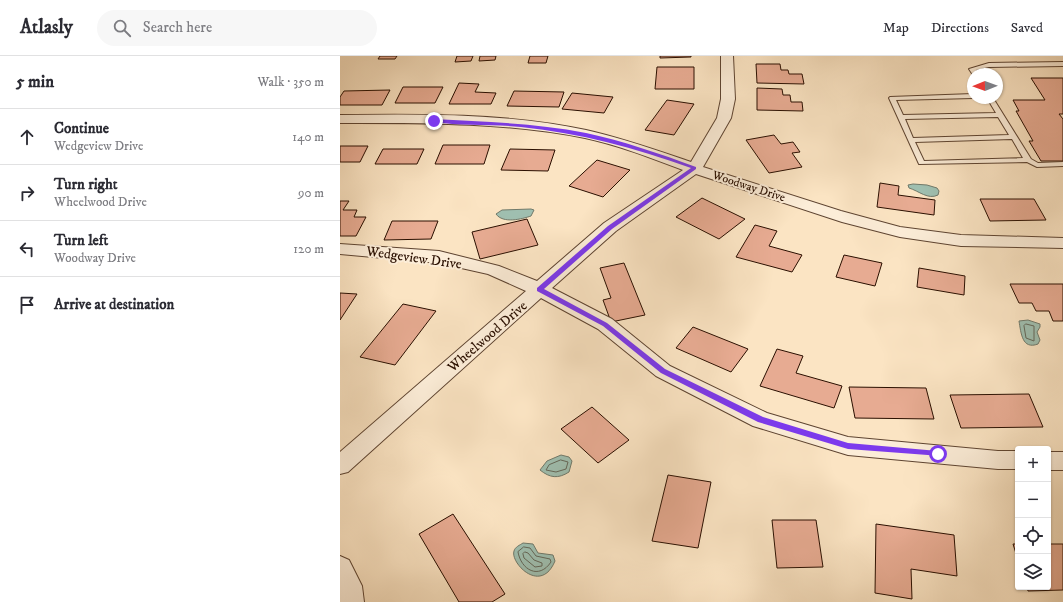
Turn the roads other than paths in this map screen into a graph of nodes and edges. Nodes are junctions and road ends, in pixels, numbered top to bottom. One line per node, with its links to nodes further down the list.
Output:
1 (728, 56): 13 (street, Wheelwood Drive)
2 (1063, 64): 3 (lane)
3 (976, 68)
4 (967, 96): 7 (lane)
5 (994, 104): 6 (lane)
6 (1001, 115): 7 (lane); 9 (lane)
7 (900, 117): 10 (lane)
8 (340, 119): 13 (street, Woodway Drive)
9 (1014, 137): 10 (lane); 11 (lane)
10 (911, 140): 11 (lane)
11 (1028, 160): 12 (lane)
12 (1063, 164)
13 (695, 168): 14 (street, Woodway Drive); 16 (street, Wheelwood Drive)
14 (1063, 243)
15 (340, 249): 16 (street, Wedgeview Drive)
16 (539, 289): 17 (street, Wedgeview Drive); 20 (street, Wheelwood Drive)
17 (1015, 460)
18 (1051, 460): 19 (street)
19 (1063, 461)
20 (340, 465)
21 (340, 568): 22 (street)
22 (351, 602)

